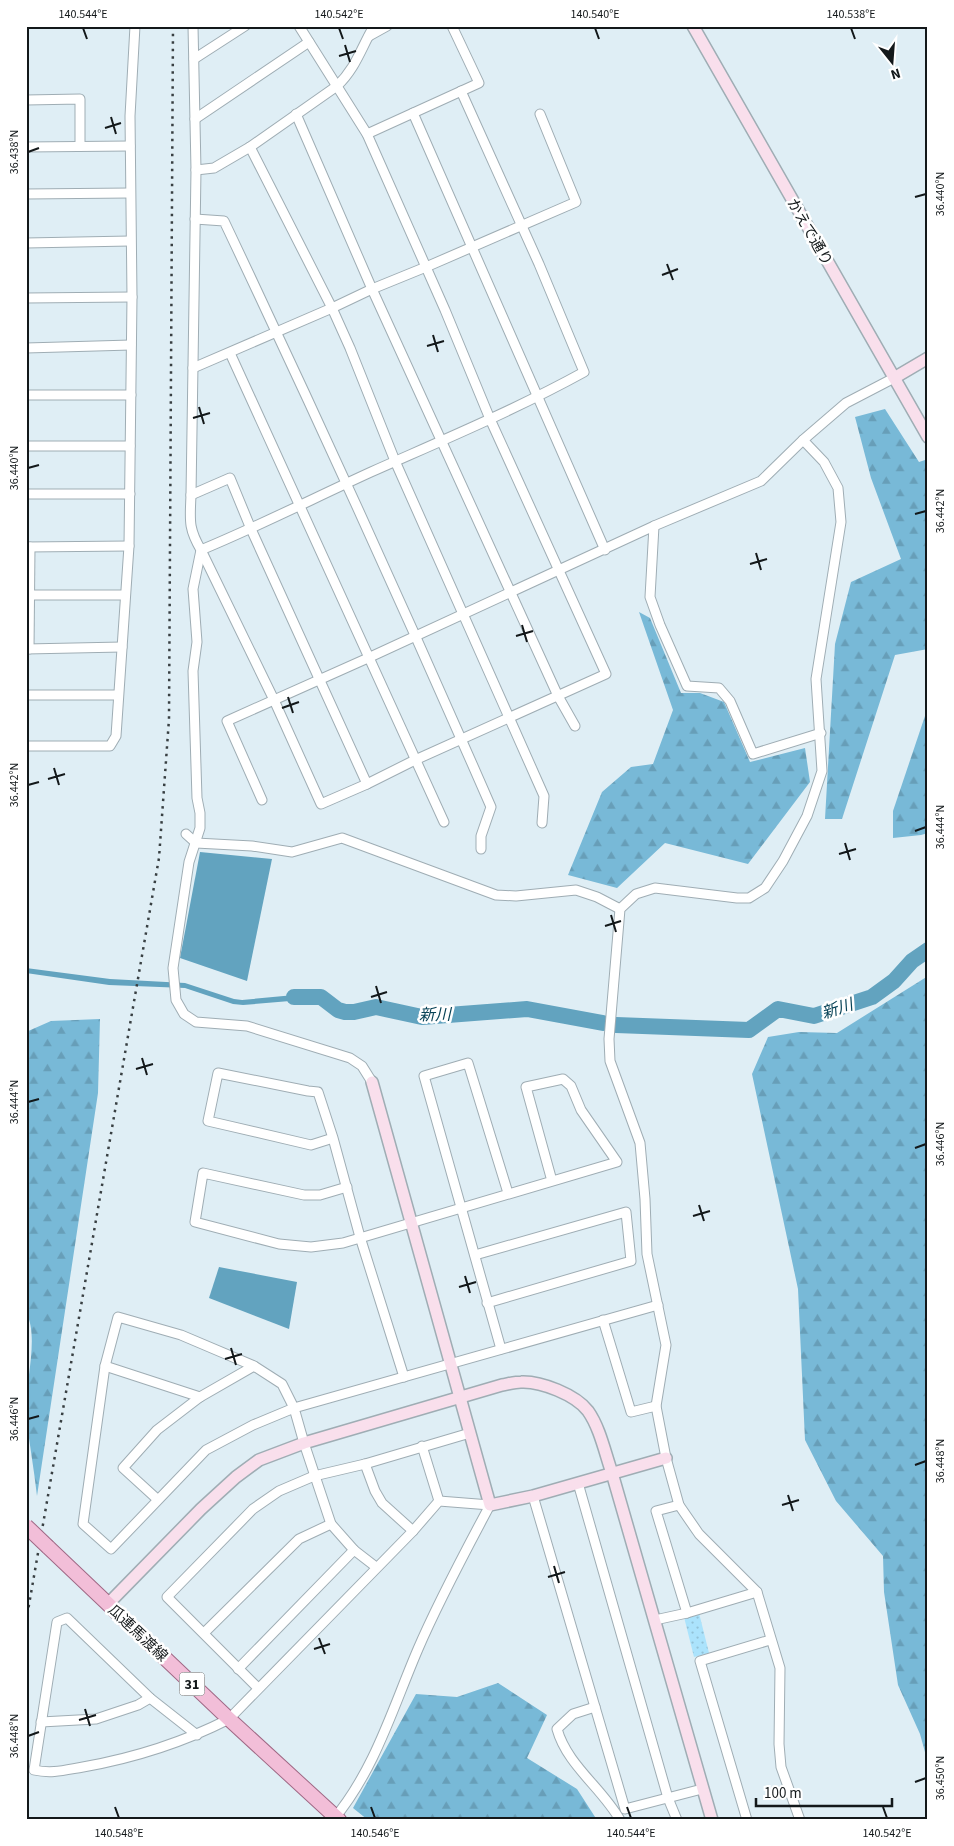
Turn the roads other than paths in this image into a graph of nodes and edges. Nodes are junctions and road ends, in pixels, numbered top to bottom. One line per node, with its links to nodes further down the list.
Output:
1 (135, 26): 21 (street)
2 (193, 26): 11 (street)
3 (245, 26): 11 (street)
4 (299, 26): 10 (street)
5 (374, 26): 9 (street)
6 (387, 26): 9 (street)
7 (452, 26): 13 (street)
8 (693, 26): 43 (street, かえで通り)
9 (369, 36): 12 (street)
10 (309, 42): 12 (street); 18 (street)
11 (194, 60): 18 (street)
12 (336, 86): 16 (street); 19 (street)
13 (462, 91): 15 (street); 28 (street)
14 (26, 100): 20 (street)
15 (413, 113): 19 (street); 31 (street)
16 (296, 114): 23 (street); 33 (street)
17 (540, 114): 28 (street)
18 (195, 119): 24 (street)
19 (367, 134): 32 (street)
20 (80, 146): 21 (street); 22 (street)
21 (130, 146): 25 (street)
22 (26, 147)
23 (250, 147): 24 (street); 36 (street)
24 (196, 170): 27 (street)
25 (130, 193): 26 (street); 29 (street)
26 (26, 194)
27 (195, 219): 37 (street); 42 (street)
28 (522, 225): 31 (street); 46 (street)
29 (130, 241): 30 (street); 34 (street)
30 (26, 243)
31 (473, 247): 32 (street); 46 (street)
32 (426, 267): 33 (street); 47 (street)
33 (372, 289): 36 (street); 49 (street)
34 (132, 296): 35 (street); 38 (street)
35 (26, 298)
36 (332, 308): 37 (street); 53 (street)
37 (276, 331): 40 (street); 54 (street)
38 (132, 345): 39 (street); 45 (street)
39 (26, 348)
40 (230, 353): 42 (street); 58 (street)
41 (928, 358): 43 (street)
42 (193, 368): 57 (street)
43 (894, 378): 48 (street, かえで通り); 50 (street)
44 (26, 395): 45 (street)
45 (131, 395): 52 (street)
46 (538, 398): 47 (street); 64 (street)
47 (490, 419): 49 (street); 65 (street)
48 (928, 437)
49 (442, 440): 53 (street); 66 (street)
50 (803, 440): 59 (street); 81 (street)
51 (26, 446): 52 (street)
52 (130, 446): 56 (street)
53 (396, 462): 54 (street); 69 (street)
54 (346, 484): 58 (street); 70 (street)
55 (26, 494): 56 (street)
56 (130, 494): 61 (street)
57 (191, 495): 60 (street); 63 (street)
58 (299, 507): 60 (street); 73 (street)
59 (654, 526): 64 (street); 81 (street)
60 (251, 529): 63 (street); 74 (street)
61 (129, 546): 62 (street); 68 (street)
62 (28, 547): 67 (street)
63 (202, 550): 78 (street); 90 (street)
64 (605, 550): 65 (street)
65 (557, 570): 66 (street); 77 (street)
66 (511, 593): 69 (street); 77 (street)
67 (30, 595): 68 (street); 72 (street)
68 (125, 595): 71 (street)
69 (462, 614): 70 (street); 79 (street)
70 (415, 636): 73 (street); 82 (street)
71 (122, 647): 72 (street); 76 (street)
72 (28, 649)
73 (368, 658): 74 (street); 84 (street)
74 (321, 680): 78 (street); 85 (street)
75 (26, 695): 76 (street)
76 (118, 695): 83 (street)
77 (558, 696): 79 (street); 80 (street)
78 (274, 700): 85 (street); 86 (street)
79 (509, 718): 82 (street); 88 (street)
80 (575, 726)
81 (821, 733): 92 (street)
82 (461, 740): 84 (street); 91 (street)
83 (26, 746)
84 (414, 760): 85 (street); 87 (street)
85 (368, 784)
86 (262, 800)
87 (444, 822)
88 (542, 823)
89 (186, 834): 90 (street)
90 (196, 843): 92 (street); 93 (street)
91 (480, 849)
92 (620, 909): 103 (street)
93 (372, 1082): 99 (street)
94 (333, 1138): 94 (street); 96 (street)
95 (552, 1181): 95 (street); 97 (street)
96 (347, 1187): 100 (street); 100 (street)
97 (508, 1193): 98 (street); 98 (street)
98 (461, 1208): 99 (street); 101 (street)
99 (410, 1223): 100 (street); 106 (street)
100 (360, 1237): 109 (street)
101 (475, 1255): 102 (street); 102 (street)
102 (487, 1303): 105 (street)
103 (658, 1305): 104 (street); 112 (street)
104 (602, 1320): 105 (street); 112 (street)
105 (501, 1349): 106 (street)
106 (450, 1365): 109 (street); 111 (street)
107 (105, 1366): 108 (street); 110 (street); 123 (street)
108 (254, 1366): 110 (street); 113 (street)
109 (404, 1377): 113 (street)
110 (200, 1397): 123 (street)
111 (458, 1397): 114 (street); 115 (street); 119 (street)
112 (656, 1406): 117 (street)
113 (294, 1408): 115 (street); 123 (street)
114 (470, 1433): 116 (street); 125 (street)
115 (304, 1443): 120 (street); 133 (street)
116 (422, 1446): 118 (street); 124 (street)
117 (666, 1458): 119 (street); 126 (street)
118 (365, 1464): 120 (street); 129 (street)
119 (612, 1473): 121 (street); 135 (street)
120 (314, 1476): 127 (street); 136 (street)
121 (578, 1483): 122 (street); 146 (street)
122 (532, 1496): 125 (street); 141 (street)
123 (157, 1500)
124 (439, 1502): 125 (street); 129 (street)
125 (490, 1505): 147 (street)
126 (679, 1505): 132 (street); 134 (street)
127 (331, 1524): 130 (street); 136 (street)
128 (26, 1526): 133 (main road, 瓜連馬渡線 / 31, bridge)
129 (413, 1531): 131 (street)
130 (354, 1550): 131 (street); 138 (street)
131 (376, 1567): 139 (street)
132 (757, 1592): 134 (street); 137 (street)
133 (108, 1604): 142 (main road, 瓜連馬渡線 / 31)
134 (687, 1613): 135 (street)
135 (654, 1620): 145 (street)
136 (204, 1633): 138 (street)
137 (770, 1640): 151 (street); 152 (street)
138 (238, 1669): 139 (street)
139 (258, 1688): 142 (street)
140 (150, 1698): 143 (street); 143 (street); 144 (street)
141 (595, 1706): 146 (street); 148 (street)
142 (229, 1719): 144 (street); 147 (main road, 瓜連馬渡線 / 31)
143 (41, 1722): 144 (street)
144 (197, 1735)
145 (702, 1789): 146 (street); 150 (street)
146 (668, 1798): 149 (street)
147 (336, 1819)
148 (620, 1820)
149 (677, 1820)
150 (712, 1820)
151 (747, 1820)
152 (800, 1820)

